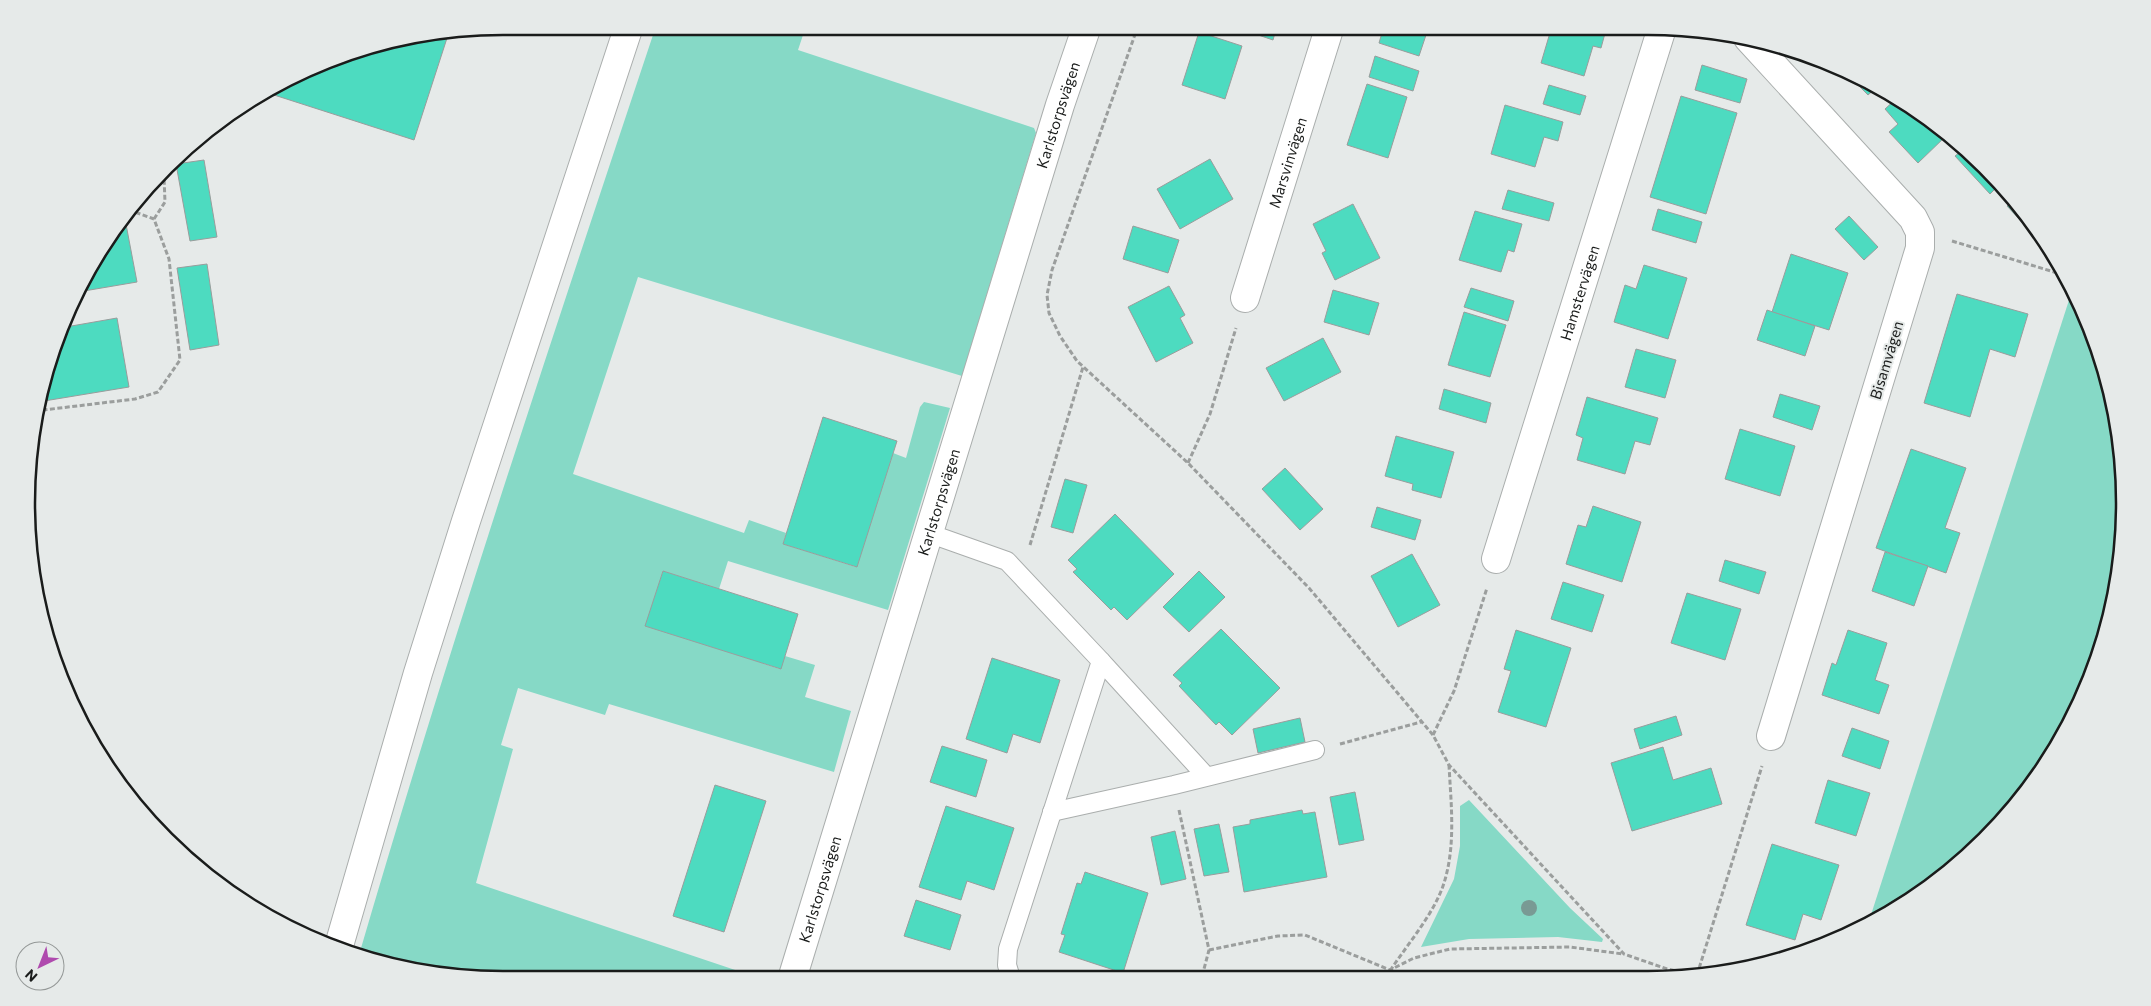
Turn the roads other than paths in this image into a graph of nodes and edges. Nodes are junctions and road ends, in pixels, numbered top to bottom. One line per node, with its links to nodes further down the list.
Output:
1 (626, 35): 14 (street)
2 (1084, 35): 7 (street, Karlstorpsvägen)
3 (1327, 35): 6 (street, Marsvinvägen)
4 (1660, 35): 8 (street, Hamstervägen)
5 (1757, 48): 10 (street, Bisamvägen)
6 (1245, 298)
7 (928, 533): 9 (lane); 15 (street, Karlstorpsvägen)
8 (1496, 559)
9 (1101, 661): 12 (lane); 13 (lane)
10 (1771, 736)
11 (1315, 750): 12 (lane)
12 (1206, 776): 13 (lane)
13 (1052, 812): 16 (lane)
14 (340, 941)
15 (794, 971)
16 (1009, 971)

